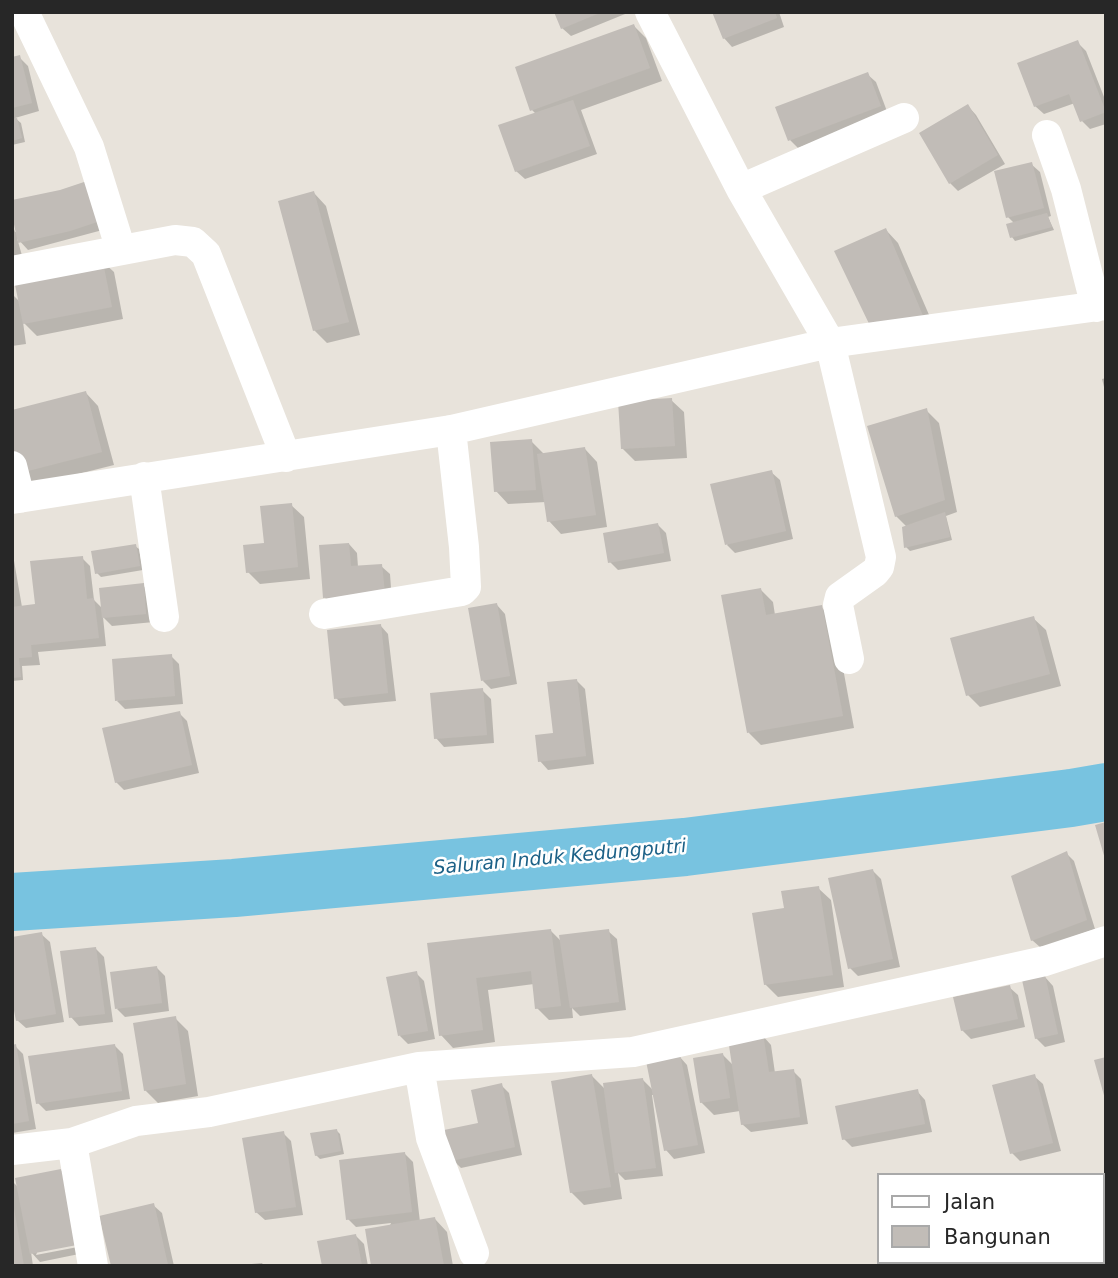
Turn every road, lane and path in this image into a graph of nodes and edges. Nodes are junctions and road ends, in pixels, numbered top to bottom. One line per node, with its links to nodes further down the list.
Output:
1 (24, 12): 6 (street)
2 (650, 12): 5 (street)
3 (904, 118): 5 (street)
4 (1047, 135): 8 (street)
5 (741, 188): 9 (street)
6 (121, 250): 7 (street); 11 (street)
7 (12, 271)
8 (1101, 306): 9 (street)
9 (830, 343): 10 (street); 17 (street)
10 (451, 430): 11 (street); 15 (street)
11 (286, 457): 13 (street)
12 (12, 466): 14 (street)
13 (144, 477): 14 (street); 16 (street)
14 (16, 498)
15 (324, 614)
16 (164, 617)
17 (849, 659)
18 (1106, 941): 19 (street)
19 (419, 1067): 20 (street); 22 (street)
20 (72, 1143): 21 (street); 23 (street)
21 (12, 1150)
22 (474, 1253)
23 (93, 1266)

